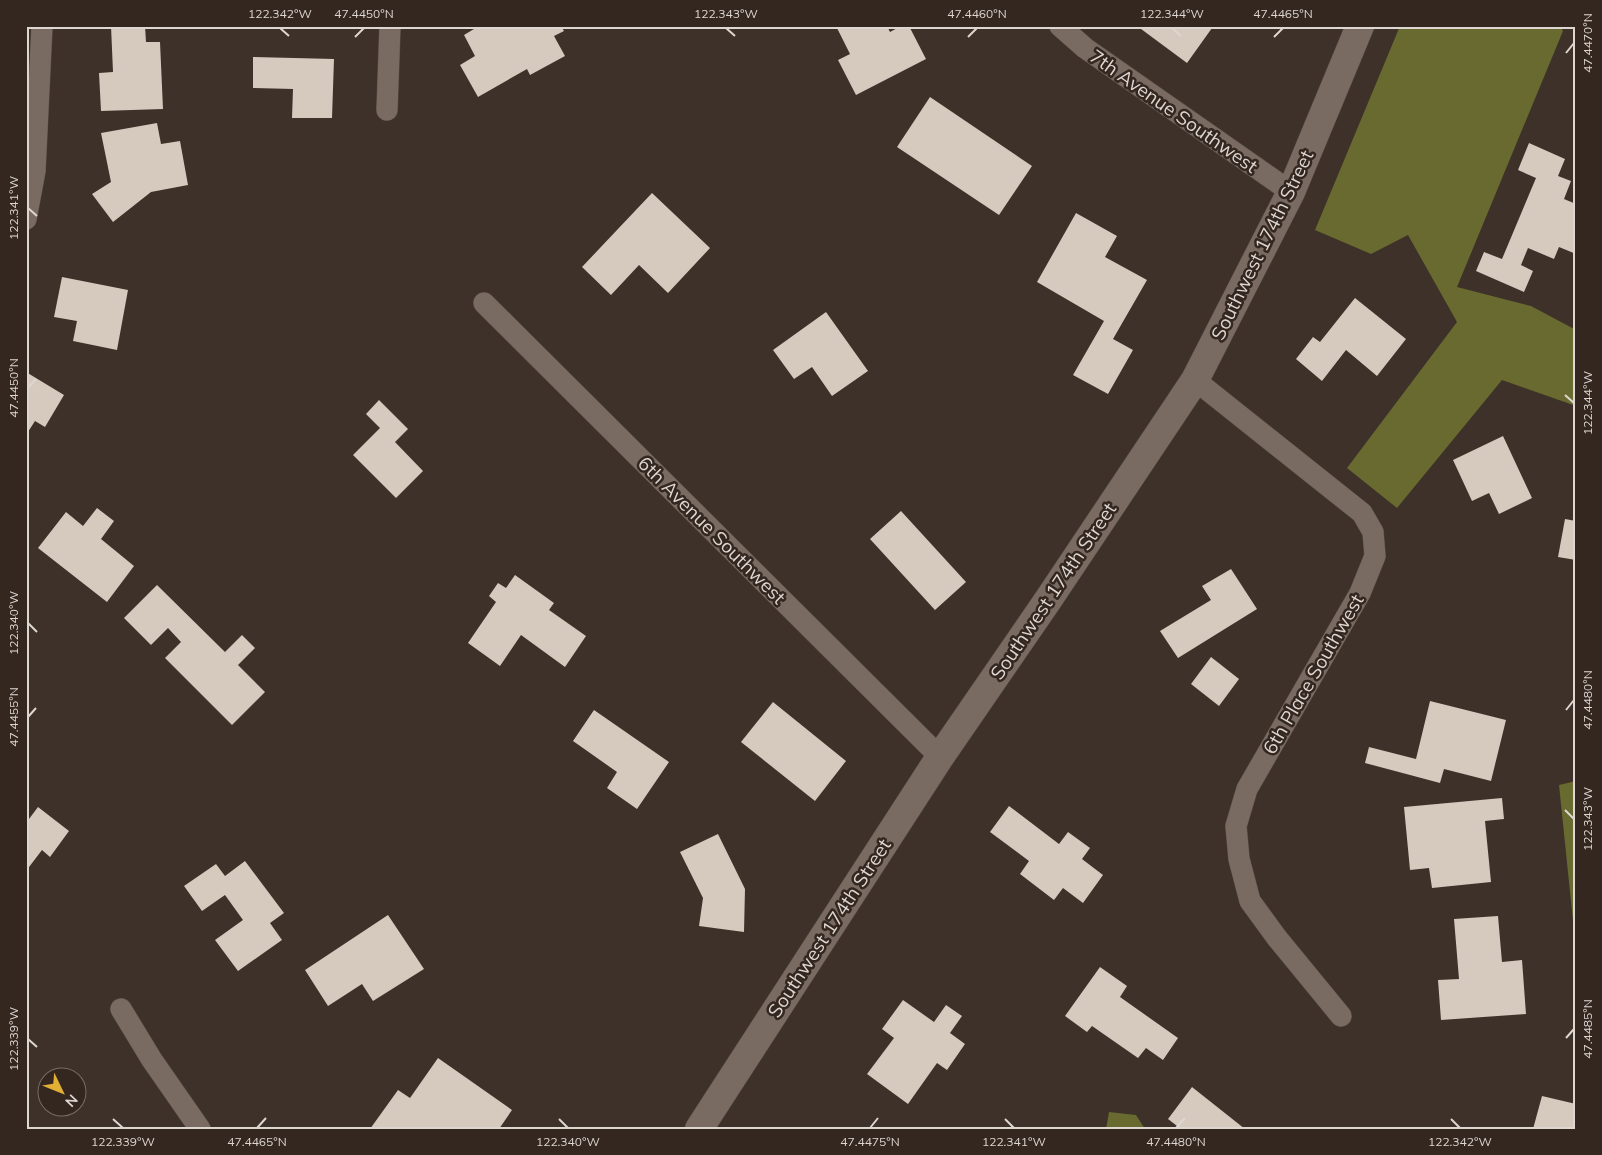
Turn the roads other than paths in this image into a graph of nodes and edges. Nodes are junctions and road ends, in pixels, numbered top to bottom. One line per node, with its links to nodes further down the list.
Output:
1 (42, 26): 7 (street)
2 (390, 26): 5 (street)
3 (1060, 26): 6 (street, 7th Avenue Southwest)
4 (1360, 26): 6 (street, Southwest 174th Street)
5 (387, 110)
6 (1291, 192): 9 (street, Southwest 174th Street)
7 (26, 219)
8 (484, 303): 10 (street, 6th Avenue Southwest)
9 (1195, 380): 10 (street, Southwest 174th Street); 12 (street, 6th Place Southwest)
10 (940, 757): 14 (street, Southwest 174th Street)
11 (121, 1009): 13 (street)
12 (1341, 1016)
13 (200, 1129)
14 (699, 1129)

